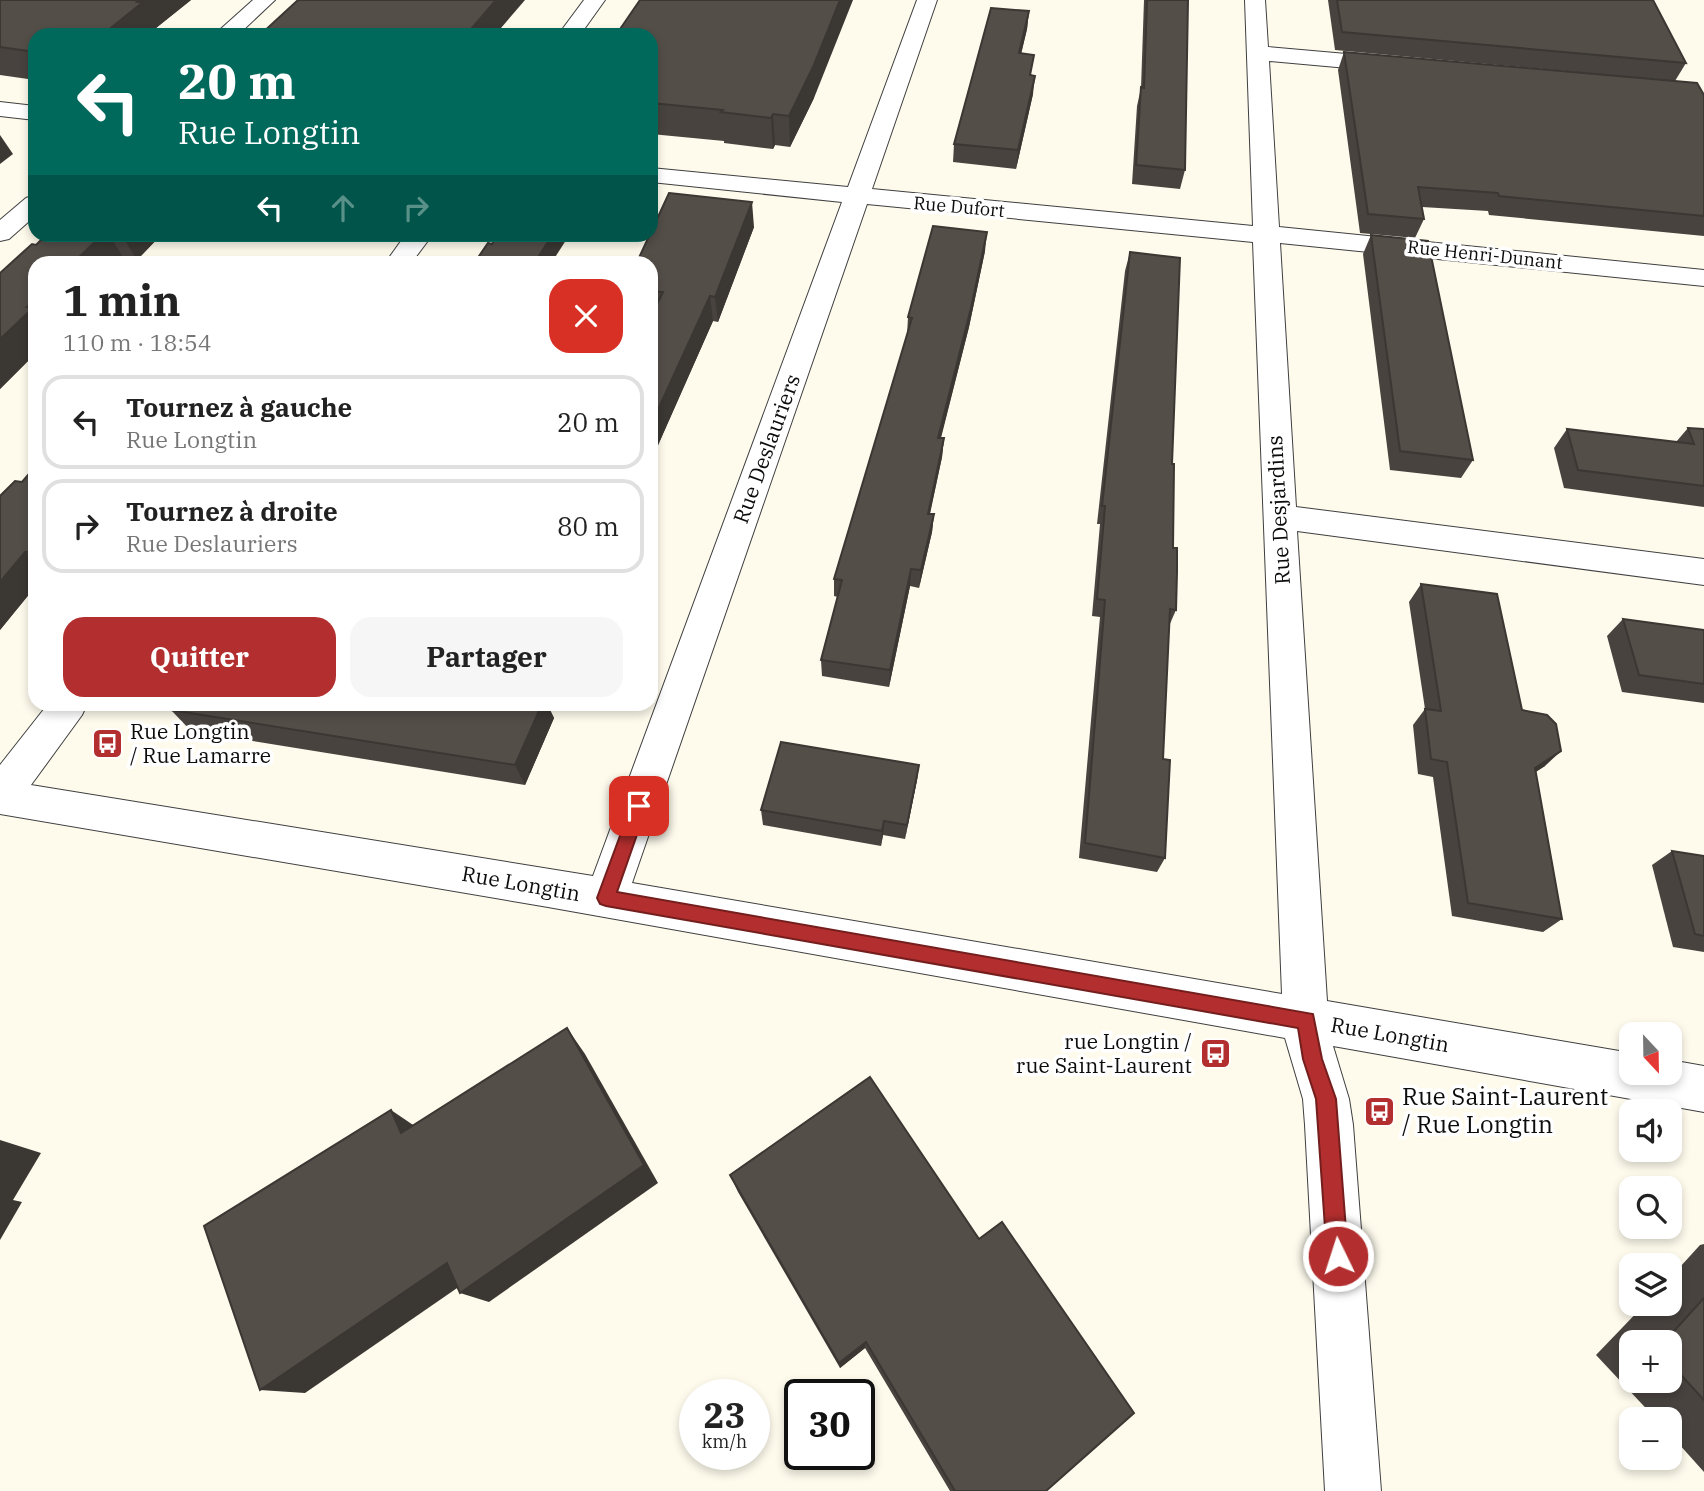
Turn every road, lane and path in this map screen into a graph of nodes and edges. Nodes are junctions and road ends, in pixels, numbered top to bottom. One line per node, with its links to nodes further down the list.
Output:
1 (265, 0): 5 (street)
2 (595, 0): 6 (street)
3 (928, 0): 12 (street, Rue Deslauriers)
4 (1255, 0): 7 (street, Rue Desjardins)
5 (233, 28)
6 (574, 28)
7 (1257, 53): 8 (street); 15 (street, Rue Desjardins)
8 (1413, 67)
9 (0, 109): 10 (street)
10 (28, 112)
11 (658, 176): 12 (street, Rue Dufort)
12 (856, 197): 15 (street, Rue Dufort); 21 (street, Rue Deslauriers)
13 (28, 209): 14 (street)
14 (0, 233)
15 (1267, 235): 16 (street, Rue Henri-Dunant); 17 (street, Rue Desjardins)
16 (1704, 278)
17 (1280, 517): 18 (street); 22 (street, Rue Desjardins)
18 (1704, 572)
19 (64, 711): 20 (street)
20 (0, 796): 21 (street, Rue Longtin)
21 (606, 898): 22 (street, Rue Longtin)
22 (1306, 1020): 23 (street, Rue Longtin); 24 (street, Rue Desjardins)
23 (1704, 1089)
24 (1353, 1491)

